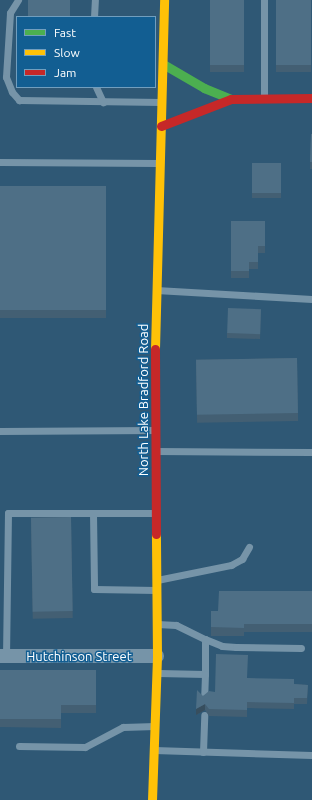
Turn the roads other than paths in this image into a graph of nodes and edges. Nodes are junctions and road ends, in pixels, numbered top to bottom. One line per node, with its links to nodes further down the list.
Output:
1 (18, 0): 11 (lane)
2 (94, 0): 5 (lane)
3 (164, 0): 6 (main road, North Lake Bradford Road)
4 (264, 0): 8 (lane)
5 (94, 16)
6 (163, 64): 10 (main road); 12 (main road, North Lake Bradford Road)
7 (96, 88): 11 (lane)
8 (264, 98): 9 (main road); 10 (main road)
9 (312, 98)
10 (231, 99): 13 (main road)
11 (103, 102): 12 (lane)
12 (162, 102): 13 (main road, North Lake Bradford Road)
13 (161, 126): 15 (main road, North Lake Bradford Road)
14 (0, 162): 15 (lane)
15 (160, 163): 16 (main road, North Lake Bradford Road)
16 (155, 290): 17 (lane); 18 (main road, North Lake Bradford Road)
17 (312, 299)
18 (156, 430): 19 (lane); 20 (main road, North Lake Bradford Road)
19 (0, 431)
20 (156, 451): 21 (lane); 23 (main road, North Lake Bradford Road)
21 (312, 452)
22 (93, 513): 23 (lane); 26 (lane); 30 (lane)
23 (156, 513): 25 (main road, North Lake Bradford Road)
24 (249, 548): 25 (lane)
25 (157, 580): 26 (main road, North Lake Bradford Road)
26 (157, 590): 27 (main road, North Lake Bradford Road)
27 (157, 624): 28 (lane); 31 (main road, North Lake Bradford Road)
28 (205, 639): 29 (lane); 33 (lane)
29 (301, 648)
30 (3, 656): 31 (street, Hutchinson Street)
31 (157, 656): 32 (main road, North Lake Bradford Road)
32 (156, 674): 33 (lane); 36 (main road, North Lake Bradford Road)
33 (205, 674): 34 (lane)
34 (204, 697)
35 (204, 716): 39 (lane)
36 (155, 726): 37 (lane); 38 (main road, North Lake Bradford Road)
37 (19, 746)
38 (154, 750): 39 (lane); 41 (main road, North Lake Bradford Road)
39 (203, 752): 40 (lane)
40 (312, 756)
41 (152, 800)

